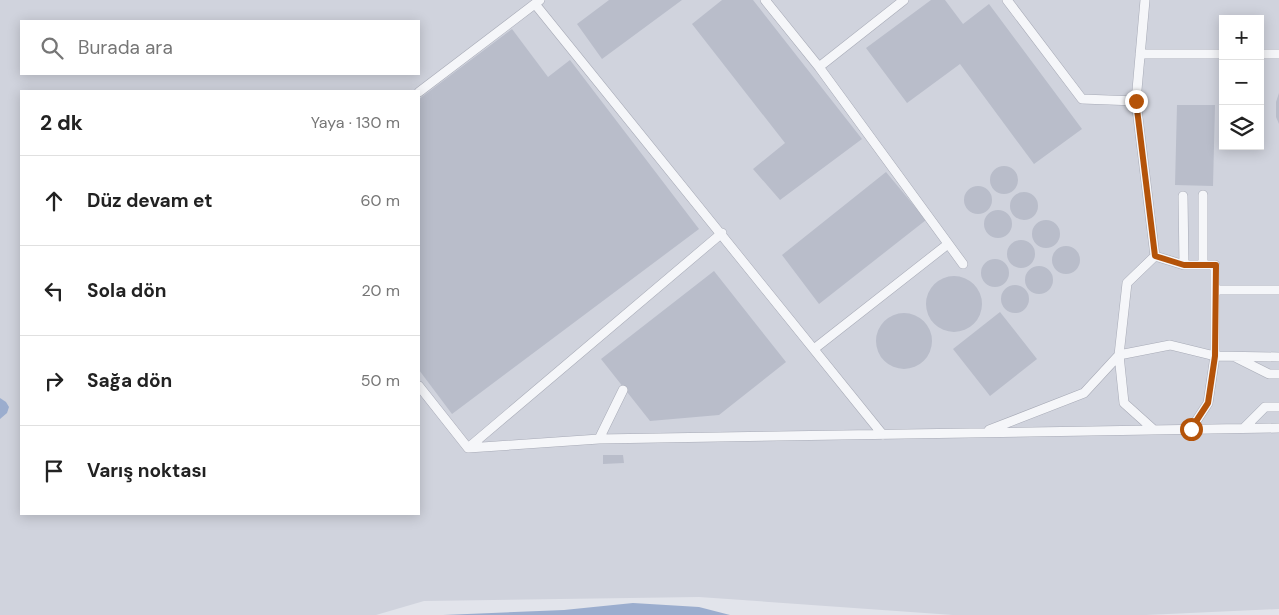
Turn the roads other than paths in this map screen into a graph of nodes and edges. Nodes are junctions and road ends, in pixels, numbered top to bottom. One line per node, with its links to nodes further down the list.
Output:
1 (764, 0): 10 (lane)
2 (904, 0): 10 (lane)
3 (1007, 0): 12 (lane)
4 (1145, 0): 6 (lane)
5 (538, 2): 11 (lane); 15 (lane)
6 (1140, 54): 7 (lane); 12 (lane)
7 (1219, 54)
8 (1264, 54): 9 (lane)
9 (1279, 54)
10 (819, 67): 16 (lane)
11 (420, 91)
12 (1136, 101): 17 (lane)
13 (1202, 195): 20 (lane)
14 (1183, 196): 19 (lane)
15 (722, 234): 23 (lane); 39 (lane)
16 (948, 244): 18 (lane); 23 (lane)
17 (1155, 256): 19 (lane); 24 (lane)
18 (963, 264)
19 (1184, 265): 20 (lane)
20 (1202, 265): 21 (lane)
21 (1216, 290): 22 (lane); 25 (lane)
22 (1279, 290)
23 (814, 348): 37 (lane)
24 (1118, 356): 25 (lane); 35 (lane); 36 (lane)
25 (1215, 356): 26 (lane); 34 (lane)
26 (1232, 356): 27 (lane); 28 (lane)
27 (1279, 357)
28 (1279, 374)
29 (420, 387): 39 (lane)
30 (622, 390): 38 (lane)
31 (1279, 407): 32 (lane)
32 (1244, 428): 33 (lane); 34 (lane)
33 (1279, 428)
34 (1191, 429): 35 (lane)
35 (1154, 430): 36 (lane)
36 (981, 433): 37 (lane)
37 (883, 435): 38 (lane)
38 (599, 439): 39 (lane)
39 (468, 448)

